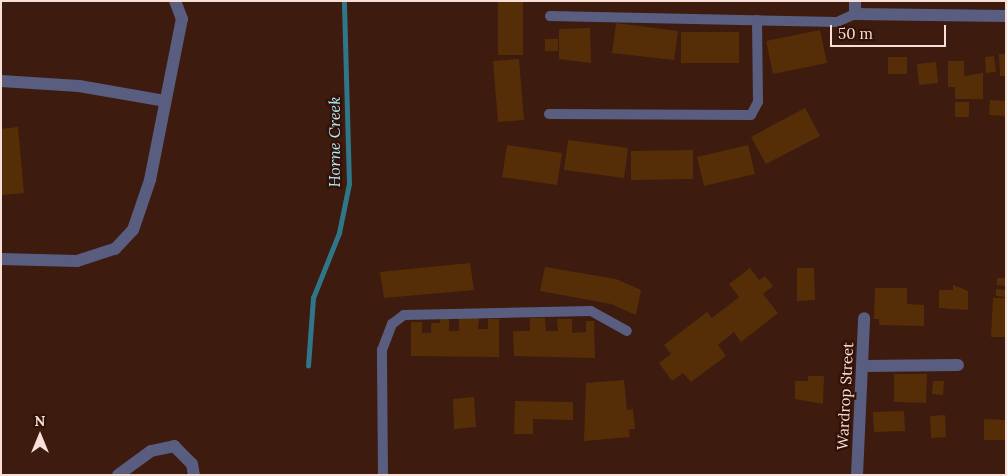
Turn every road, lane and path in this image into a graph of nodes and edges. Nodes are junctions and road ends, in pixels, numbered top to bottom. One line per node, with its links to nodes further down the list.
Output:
1 (175, 1): 7 (street)
2 (855, 8): 4 (street); 5 (lane)
3 (550, 16): 5 (lane)
4 (1006, 16)
5 (757, 20): 8 (lane)
6 (1, 81): 7 (street)
7 (166, 101): 9 (street)
8 (549, 114)
9 (1, 259)
10 (864, 318): 13 (street, Wardrop Street)
11 (627, 331): 16 (lane)
12 (958, 365): 13 (street)
13 (863, 366): 17 (street, Wardrop Street)
14 (118, 475): 15 (street)
15 (194, 475)
16 (384, 475)
17 (857, 475)

